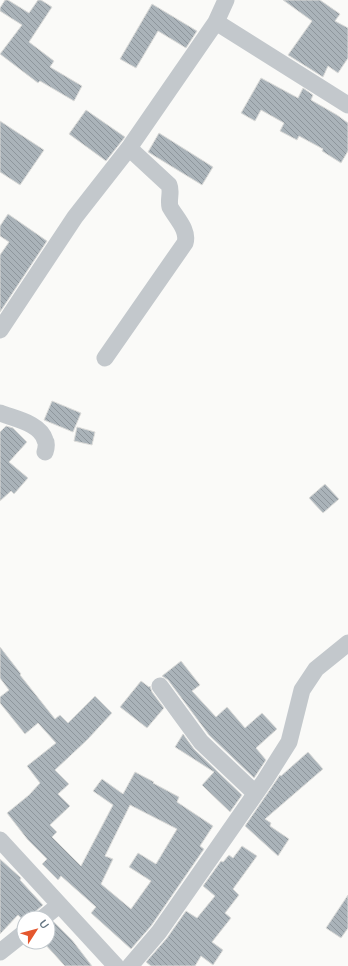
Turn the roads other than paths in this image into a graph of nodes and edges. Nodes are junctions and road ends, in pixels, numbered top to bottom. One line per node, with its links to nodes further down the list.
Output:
1 (226, 0): 2 (street)
2 (216, 22): 3 (street); 4 (street)
3 (348, 105)
4 (129, 148): 5 (street); 6 (street)
5 (0, 330)
6 (105, 358)
7 (0, 413): 8 (street)
8 (46, 452)
9 (348, 643): 11 (street)
10 (160, 686): 11 (street)
11 (255, 793): 18 (street)
12 (0, 840): 13 (street)
13 (59, 905): 14 (street); 17 (street)
14 (53, 910)
15 (16, 939): 16 (street)
16 (0, 952)
17 (116, 966)
18 (130, 966)

